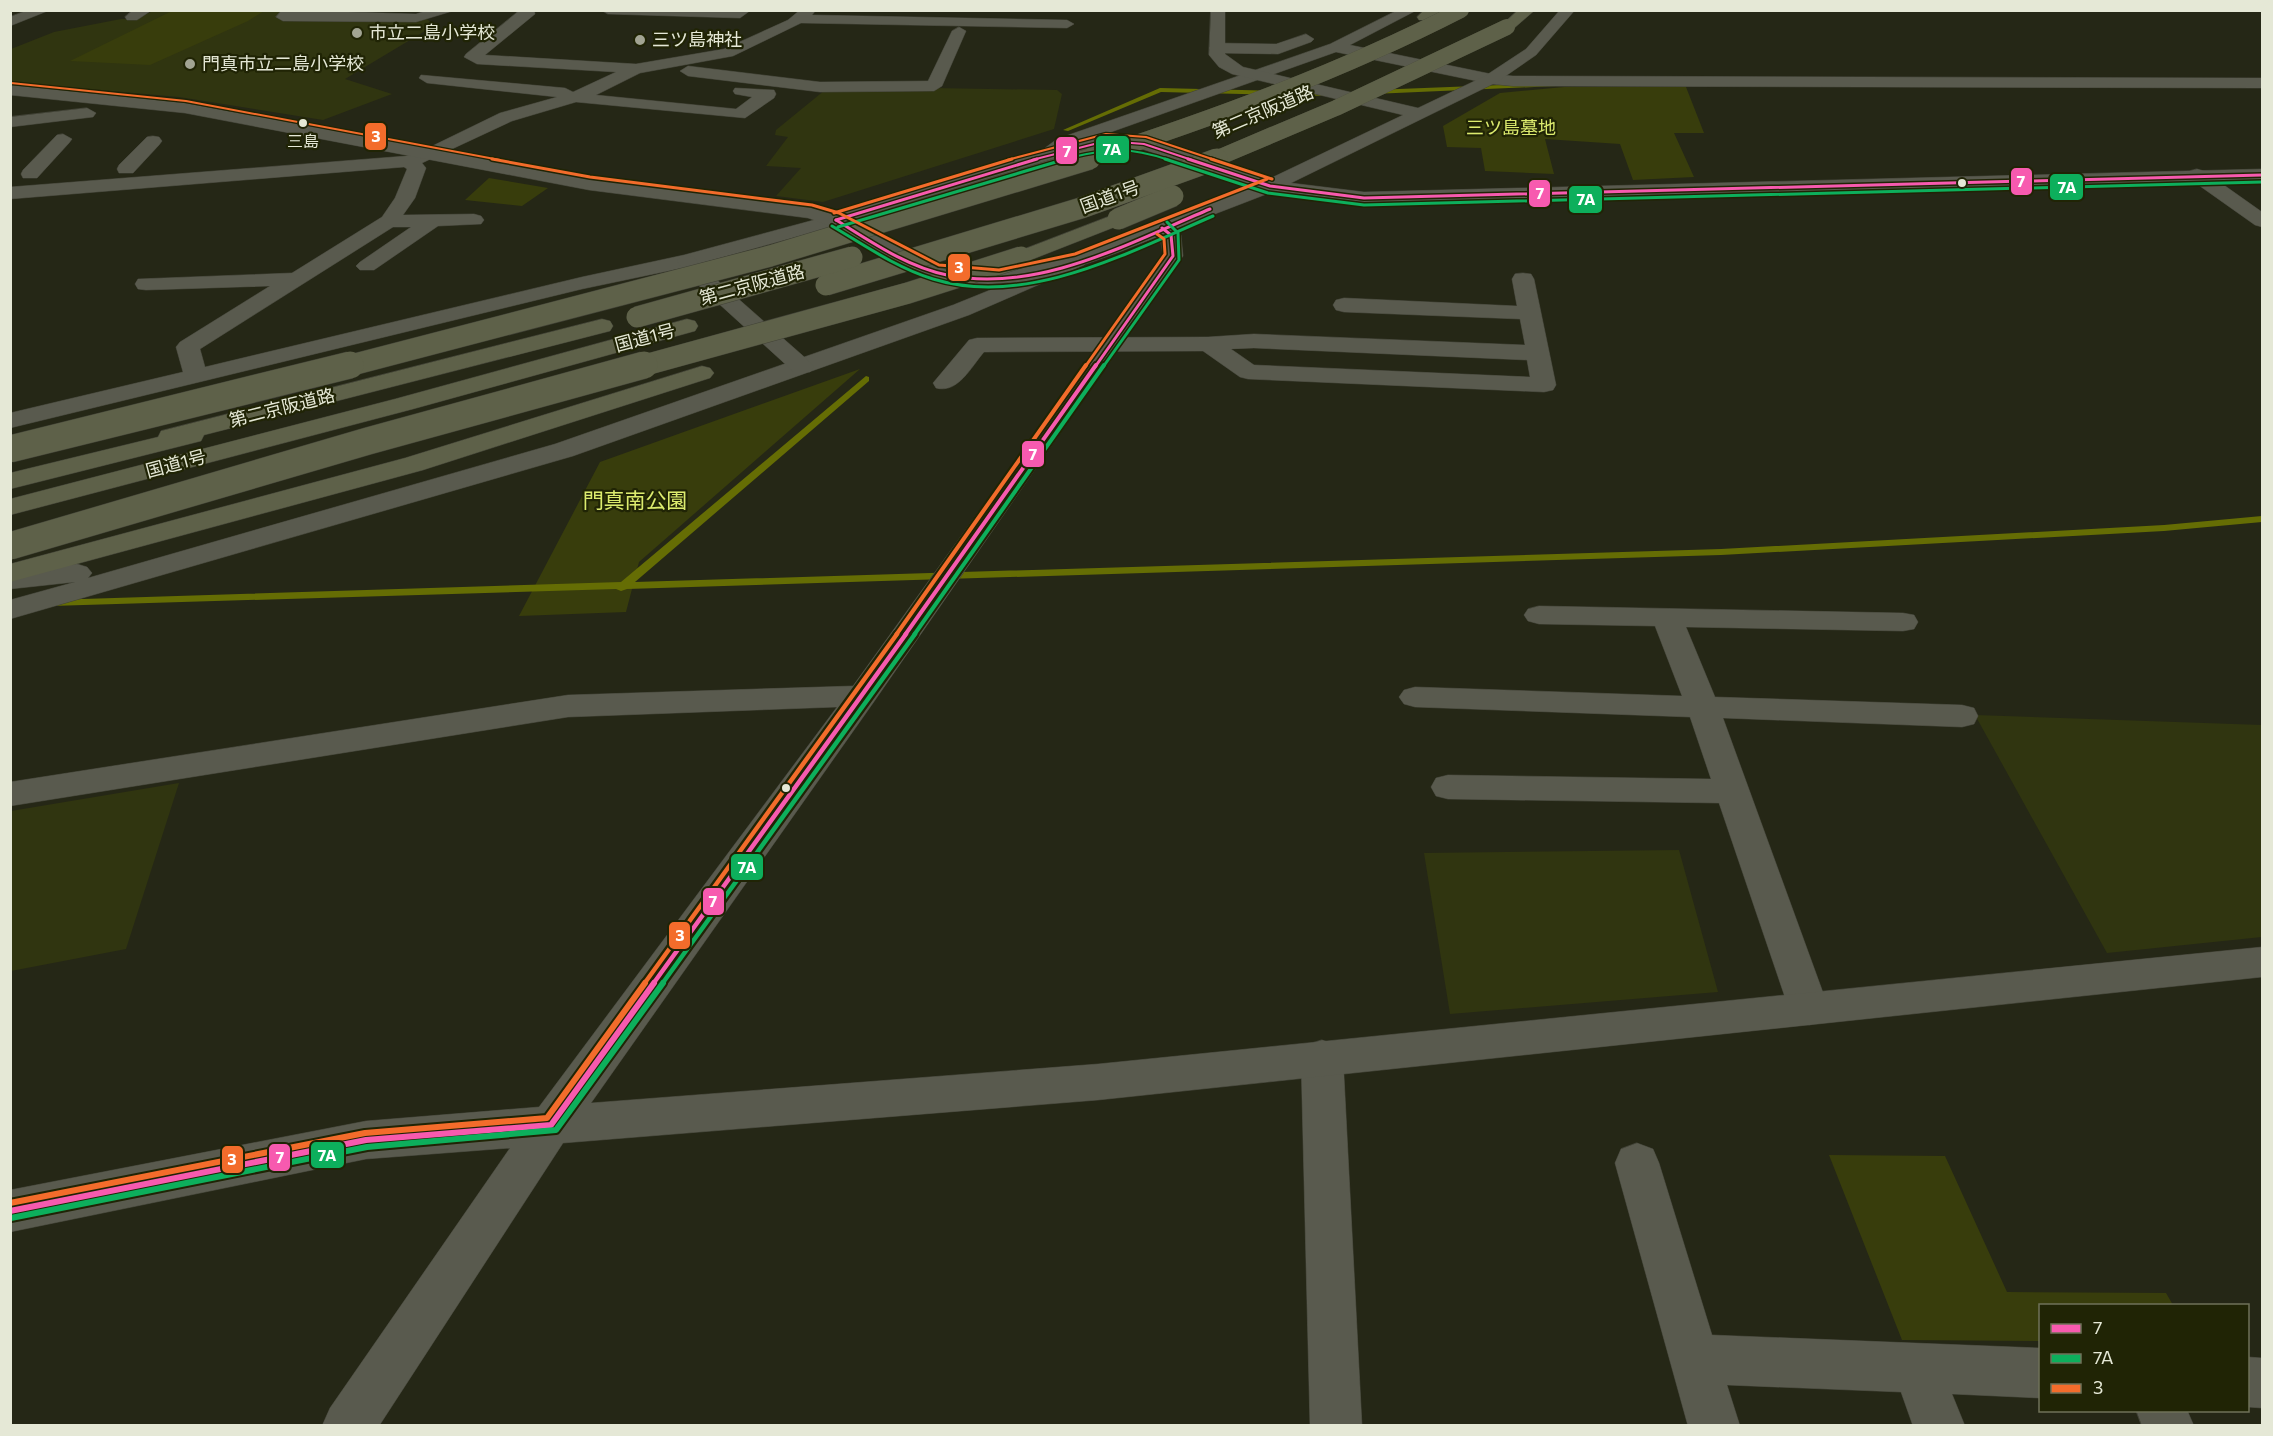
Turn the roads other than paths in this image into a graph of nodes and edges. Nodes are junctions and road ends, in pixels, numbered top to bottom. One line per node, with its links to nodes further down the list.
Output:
1 (43, 10): 15 (street)
2 (291, 10): 3 (street)
3 (449, 10)
4 (527, 10): 23 (street)
5 (608, 10): 6 (street)
6 (744, 10)
7 (1218, 10): 21 (street)
8 (1462, 10): 49 (highway, 第二京阪道路, bridge); 83 (highway, bridge)
9 (1528, 10): 14 (highway, 国道1号)
10 (1568, 10): 29 (street)
11 (1423, 13): 20 (street); 22 (highway, 国道1号)
12 (804, 14): 13 (street); 17 (street)
13 (998, 17): 16 (street); 18 (street)
14 (1510, 19): 24 (highway, 国道1号, bridge); 64 (highway, 第二京阪道路, bridge)
15 (10, 22)
16 (1067, 24)
17 (781, 29): 18 (street); 25 (street)
18 (959, 31): 25 (street)
19 (1318, 33): 21 (street)
20 (1335, 47): 22 (street); 26 (street)
21 (1217, 48): 26 (street)
22 (1355, 51): 24 (street); 32 (highway, 国道1号)
23 (504, 61): 25 (street); 30 (street)
24 (1429, 66): 29 (street); 37 (highway, 国道1号, bridge)
25 (636, 69): 28 (street)
26 (1260, 75): 32 (street); 45 (street)
27 (427, 78): 30 (street)
28 (620, 79): 31 (street); 36 (street)
29 (1491, 79): 33 (street); 40 (street)
30 (470, 81): 36 (street)
31 (654, 83)
32 (1290, 83): 37 (street); 49 (highway, 国道1号, bridge)
33 (2262, 83)
34 (677, 85): 39 (street)
35 (11, 91): 46 (street)
36 (579, 96): 39 (street); 46 (street)
37 (1352, 98): 40 (street); 71 (highway, 国道1号, bridge)
38 (87, 113): 41 (street)
39 (732, 114): 42 (street)
40 (1421, 114): 54 (street)
41 (10, 122)
42 (709, 129)
43 (63, 140): 50 (street)
44 (153, 141): 47 (street)
45 (1042, 157): 54 (street); 58 (street)
46 (418, 158): 48 (street); 58 (street); 59 (street)
47 (126, 169): 48 (street); 50 (street)
48 (289, 169): 55 (street)
49 (1121, 170)
50 (30, 174): 53 (street)
51 (2197, 175): 52 (street); 54 (street); 61 (street)
52 (2262, 175)
53 (10, 176)
54 (1270, 186): 62 (street)
55 (10, 193)
56 (1051, 197): 75 (highway, 国道1号, bridge)
57 (474, 220): 60 (street)
58 (836, 220): 65 (street); 66 (street)
59 (389, 221): 60 (street); 68 (street)
60 (433, 221): 67 (street)
61 (2262, 221)
62 (1162, 228): 66 (street); 77 (street)
63 (917, 236): 84 (highway, 第二京阪道路, bridge)
64 (1021, 257): 87 (highway, bridge); 89 (highway, bridge)
65 (687, 261): 79 (street); 80 (street)
66 (1077, 261): 79 (street)
67 (367, 266)
68 (294, 279): 70 (street); 80 (street)
69 (1522, 279): 74 (street)
70 (146, 284)
71 (812, 289)
72 (1344, 305): 74 (street)
73 (755, 306): 75 (highway, 国道1号)
74 (1529, 313): 78 (street)
75 (681, 319): 85 (highway, 国道1号); 86 (highway, 国道1号)
76 (1208, 344): 77 (street); 78 (street); 78 (street)
77 (1111, 346): 81 (street); 95 (street)
78 (1537, 353)
79 (802, 367): 88 (street)
80 (196, 375): 82 (street)
81 (945, 383)
82 (10, 421)
83 (10, 449)
84 (10, 475)
85 (10, 481)
86 (10, 507)
87 (10, 546)
88 (189, 559): 90 (street); 91 (street)
89 (10, 573)
90 (10, 580)
91 (10, 610)
92 (1539, 615): 93 (street)
93 (1667, 617): 94 (street); 97 (street)
94 (1903, 622)
95 (861, 696): 101 (street); 105 (street)
96 (1415, 697): 97 (street)
97 (1703, 707): 98 (street); 100 (street)
98 (1962, 716)
99 (1448, 787): 100 (street)
100 (1732, 791): 103 (street)
101 (10, 794)
102 (2262, 962): 103 (street)
103 (1809, 1009): 104 (street)
104 (1322, 1057): 105 (street); 112 (street)
105 (552, 1125): 107 (street); 111 (street)
106 (1637, 1163): 108 (street)
107 (10, 1211)
108 (1694, 1359): 109 (street); 113 (street)
109 (1917, 1368): 110 (street); 114 (street)
110 (2039, 1374)
111 (348, 1425)
112 (1336, 1425)
113 (1714, 1425)
114 (1939, 1425)

